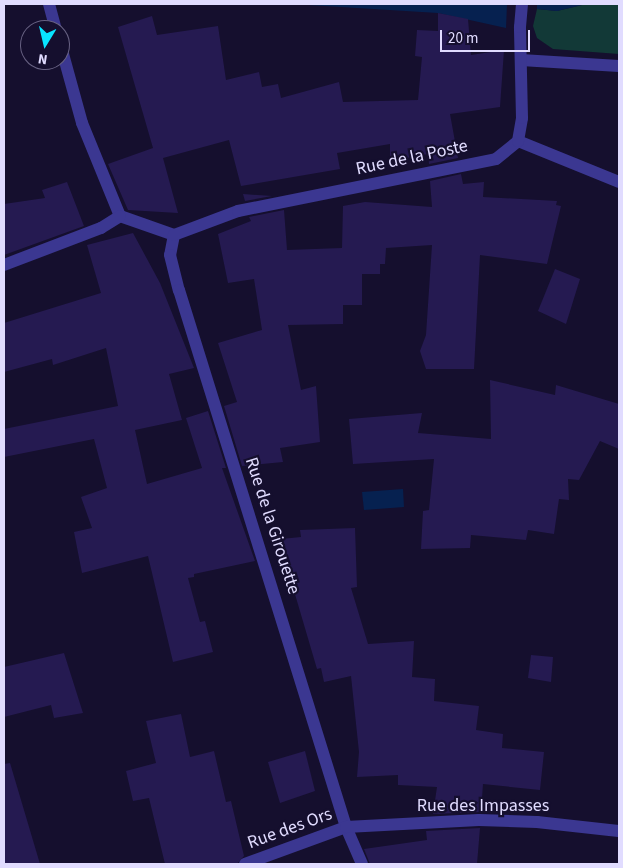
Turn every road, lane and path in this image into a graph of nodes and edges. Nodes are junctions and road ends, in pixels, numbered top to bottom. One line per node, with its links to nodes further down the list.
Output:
1 (49, 4): 3 (street)
2 (522, 4): 4 (street)
3 (53, 20)
4 (522, 60): 5 (street); 7 (street)
5 (619, 66)
6 (67, 70): 9 (street)
7 (518, 141): 8 (street); 10 (street, Rue de la Poste)
8 (619, 182)
9 (120, 216): 10 (street); 11 (street)
10 (174, 235): 12 (street, Rue de la Girouette)
11 (4, 264)
12 (346, 827): 13 (street, Rue des Impasses); 14 (street, Rue des Ors); 15 (street, Rue de la Girouette)
13 (619, 832)
14 (245, 864)
15 (362, 864)

